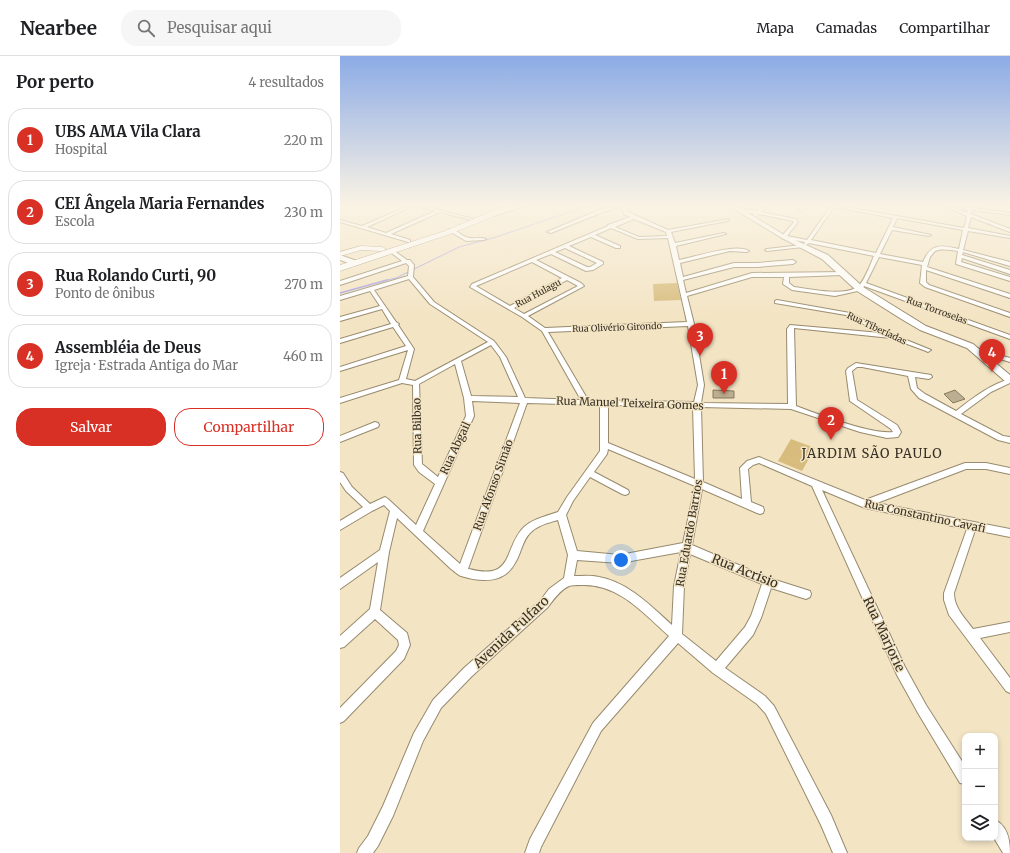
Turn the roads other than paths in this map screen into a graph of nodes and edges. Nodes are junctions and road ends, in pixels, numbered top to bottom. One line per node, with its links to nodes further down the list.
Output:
1 (399, 243): 13 (main road)
2 (413, 243): 15 (main road)
3 (571, 243): 11 (street)
4 (609, 243): 12 (street)
5 (681, 243): 9 (street)
6 (800, 243): 10 (street)
7 (883, 243): 19 (street)
8 (963, 243): 18 (street)
9 (673, 245): 23 (street, Rua Eduardo Barrios)
10 (804, 245): 14 (street); 19 (street); 31 (street)
11 (565, 246): 17 (street); 17 (street)
12 (618, 247)
13 (382, 249): 20 (main road); 20 (main road)
14 (767, 250)
15 (391, 251): 20 (main road); 22 (street)
16 (747, 251): 23 (street)
17 (550, 252): 21 (street)
18 (960, 254): 25 (street); 27 (street); 30 (street); 36 (street)
19 (877, 255): 27 (street); 38 (street)
20 (344, 259): 28 (main road)
21 (531, 260): 34 (street); 45 (street)
22 (408, 261): 29 (street); 37 (street)
23 (677, 262): 35 (street, Rua Eduardo Barrios)
24 (793, 262): 26 (street)
25 (1010, 264)
26 (744, 265): 33 (street); 35 (street)
27 (924, 266): 41 (street); 46 (street)
28 (340, 268)
29 (411, 272): 39 (street); 55 (street)
30 (1010, 272)
31 (842, 273): 32 (street); 38 (street)
32 (786, 275): 33 (street); 38 (street)
33 (749, 276): 40 (street)
34 (566, 278): 45 (street, Rua Hulagu); 47 (street)
35 (680, 279): 40 (street, Rua Eduardo Barrios)
36 (1010, 279)
37 (340, 283)
38 (860, 287): 53 (street, Rua Torroselas); 58 (street)
39 (371, 289): 42 (street); 44 (street)
40 (684, 295): 50 (street, Rua Eduardo Barrios)
41 (1010, 296)
42 (340, 298)
43 (777, 302): 52 (street, Rua Tiberíadas)
44 (383, 307): 48 (street); 49 (street)
45 (510, 308): 47 (street)
46 (1010, 315)
47 (524, 316): 51 (street)
48 (340, 319)
49 (396, 324): 54 (street); 56 (street)
50 (690, 324): 51 (street, Rua Olivério Girondo); 72 (street, Rua Eduardo Barrios)
51 (544, 330): 70 (street)
52 (892, 336): 57 (street, Rua Tiberíadas); 73 (street)
53 (1010, 336)
54 (340, 341)
55 (492, 342): 60 (street); 68 (street)
56 (410, 347): 61 (street); 64 (street)
57 (928, 350)
58 (976, 350): 59 (street); 65 (street)
59 (1010, 360)
60 (458, 362): 66 (street); 67 (street, Rua Abgail)
61 (340, 369)
62 (911, 374): 63 (street); 73 (street); 74 (street)
63 (929, 377)
64 (402, 381): 66 (street); 69 (street)
65 (1010, 381): 74 (street)
66 (416, 383): 82 (street, Rua Bilbao)
67 (468, 398): 68 (street, Rua Manuel Teixeira Gomes); 82 (street, Rua Abgail)
68 (522, 399): 70 (street, Rua Manuel Teixeira Gomes); 99 (street, Rua Afonso Simão)
69 (340, 402)
70 (586, 402): 71 (street, Rua Manuel Teixeira Gomes)
71 (604, 403): 72 (street, Rua Manuel Teixeira Gomes); 78 (street)
72 (697, 405): 73 (street, Rua Manuel Teixeira Gomes); 84 (street, Rua Eduardo Barrios)
73 (792, 407)
74 (956, 414): 77 (street)
75 (375, 425): 76 (street)
76 (340, 439)
77 (1010, 441)
78 (606, 445): 80 (street); 84 (street)
79 (1010, 471): 87 (street)
80 (590, 473): 85 (street); 91 (street)
81 (340, 475): 88 (street)
82 (439, 482): 94 (street, Rua Abgail)
83 (815, 483): 86 (street, Rua Constantino Cavafi); 87 (street, Rua Constantino Cavafi); 112 (street, Rua Marjorie)
84 (699, 485): 86 (street); 96 (street, Rua Eduardo Barrios)
85 (625, 492)
86 (747, 504): 90 (street)
87 (865, 504): 93 (street, Rua Constantino Cavafi)
88 (368, 508): 89 (street); 92 (street)
89 (394, 510): 94 (street); 97 (street)
90 (760, 510)
91 (562, 515): 98 (street); 99 (street)
92 (340, 526)
93 (972, 526): 95 (street, Rua Constantino Cavafi); 106 (street)
94 (418, 531): 99 (street)
95 (1010, 533)
96 (685, 547): 98 (street); 101 (street, Rua Acrisio); 107 (street, Rua Eduardo Barrios)
97 (384, 552): 102 (street); 104 (street)
98 (573, 555): 100 (street)
99 (462, 572)
100 (568, 581): 107 (street); 115 (street, Avenida Fulfaro)
101 (768, 582): 103 (street, Rua Acrisio); 109 (street)
102 (340, 584)
103 (806, 594)
104 (375, 612): 108 (street); 111 (street)
105 (1010, 627): 106 (street)
106 (971, 635): 110 (street)
107 (677, 636): 109 (street); 116 (street)
108 (340, 643)
109 (717, 669): 117 (street)
110 (1010, 687)
111 (340, 717)
112 (962, 773)
113 (998, 832): 114 (street)
114 (1010, 851)
115 (364, 853)
116 (532, 853)
117 (840, 853)

